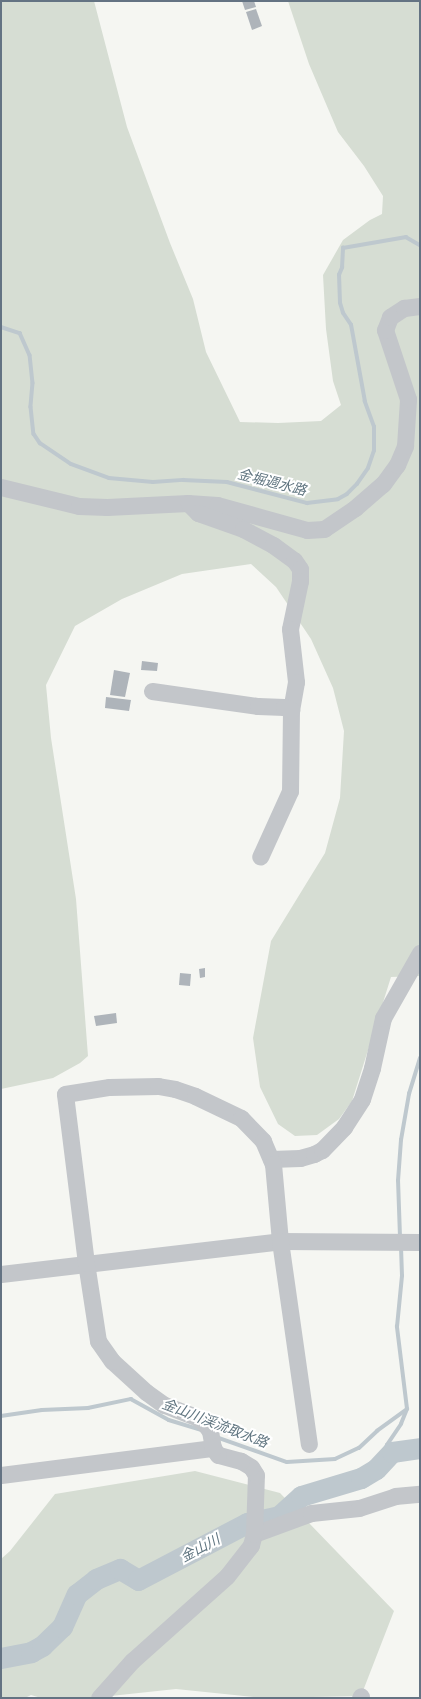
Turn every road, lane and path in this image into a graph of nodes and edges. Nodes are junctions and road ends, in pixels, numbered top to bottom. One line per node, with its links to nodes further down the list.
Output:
1 (420, 306): 3 (street)
2 (1, 488): 3 (street)
3 (188, 503): 5 (street)
4 (152, 691): 5 (street)
5 (291, 710): 6 (street)
6 (260, 857)
7 (420, 953): 8 (street)
8 (271, 1159): 9 (street); 11 (street)
9 (280, 1241): 10 (street); 11 (street); 13 (street)
10 (420, 1242)
11 (86, 1263): 12 (street); 14 (street)
12 (1, 1274)
13 (309, 1444)
14 (213, 1448): 15 (street); 17 (street)
15 (1, 1475)
16 (420, 1494): 17 (street)
17 (254, 1534): 18 (street)
18 (99, 1698)

